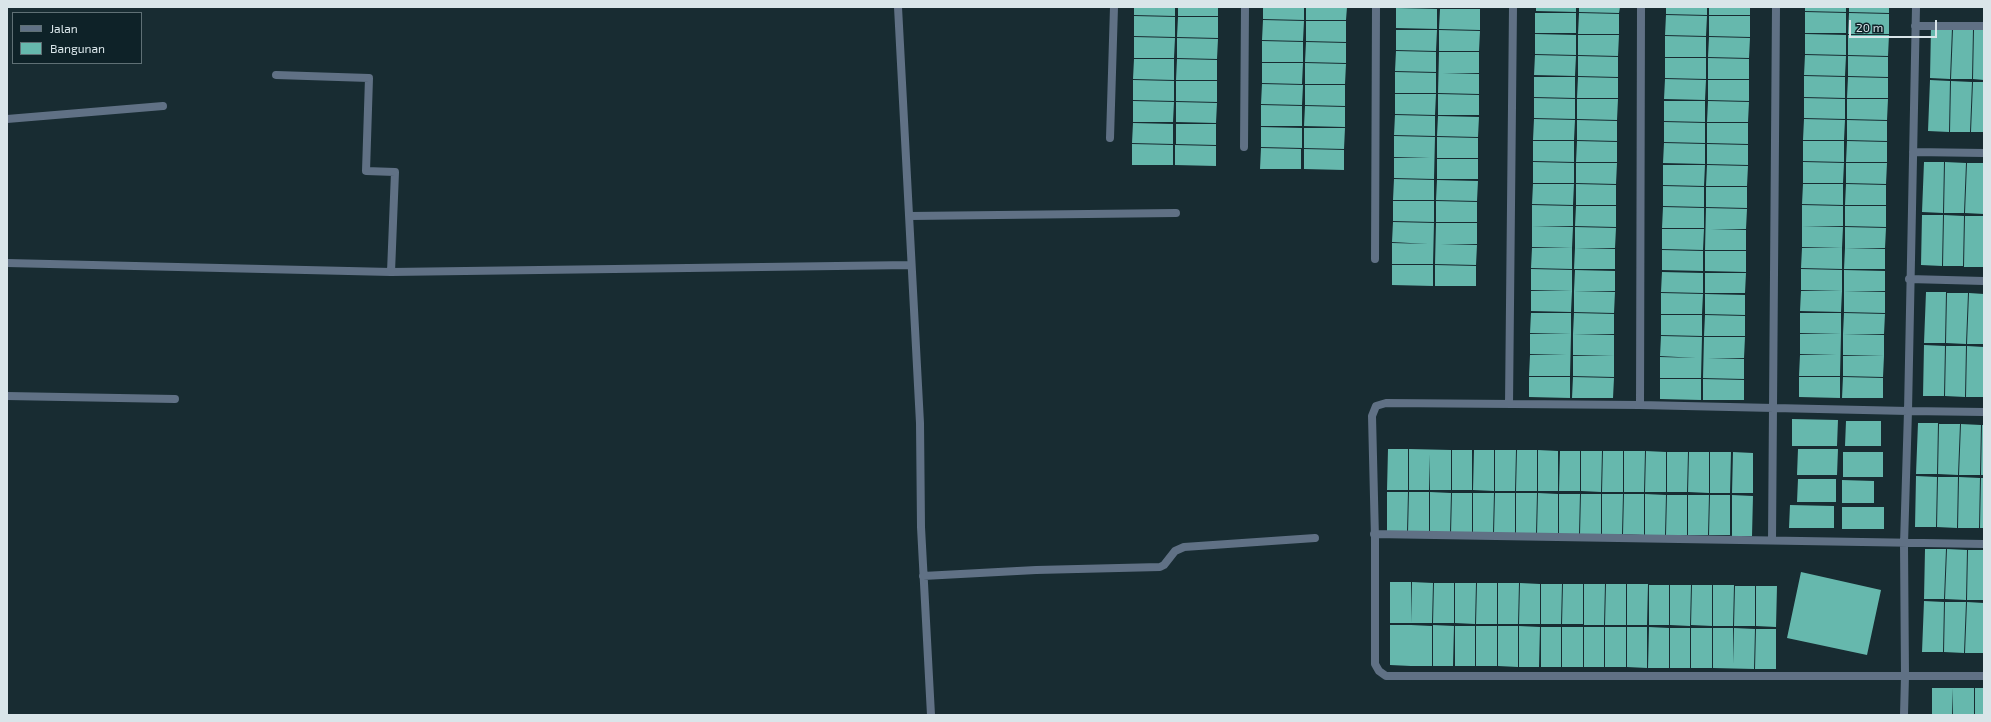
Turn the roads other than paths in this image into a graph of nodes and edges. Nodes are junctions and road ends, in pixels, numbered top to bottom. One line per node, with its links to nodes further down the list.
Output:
1 (898, 7): 19 (street)
2 (1114, 7): 14 (street)
3 (1245, 7): 15 (street)
4 (1376, 7): 20 (street)
5 (1513, 7): 28 (street)
6 (1641, 7): 29 (street)
7 (1776, 7): 30 (street)
8 (1916, 7): 9 (street)
9 (1915, 26): 10 (street); 16 (street)
10 (1984, 26)
11 (276, 75): 23 (street)
12 (163, 106): 13 (street)
13 (7, 119)
14 (1110, 138)
15 (1244, 147)
16 (1913, 152): 17 (street); 24 (street)
17 (1984, 153)
18 (1176, 213): 19 (street)
19 (913, 216): 22 (street)
20 (1375, 259)
21 (7, 263): 23 (street)
22 (911, 265): 23 (street); 38 (street)
23 (391, 272)
24 (1910, 279): 25 (street); 31 (street)
25 (1984, 281)
26 (7, 396): 27 (street)
27 (175, 399)
28 (1509, 404): 29 (street); 33 (street)
29 (1640, 405): 30 (street)
30 (1774, 408): 31 (street); 35 (street)
31 (1908, 411): 32 (street); 36 (street)
32 (1984, 412)
33 (1374, 534): 35 (street); 39 (street)
34 (1315, 538): 38 (street)
35 (1772, 540): 36 (street)
36 (1904, 544): 37 (street); 39 (street)
37 (1984, 544)
38 (923, 576): 41 (street)
39 (1905, 676): 40 (street); 42 (street)
40 (1984, 676)
41 (931, 715)
42 (1904, 715)

